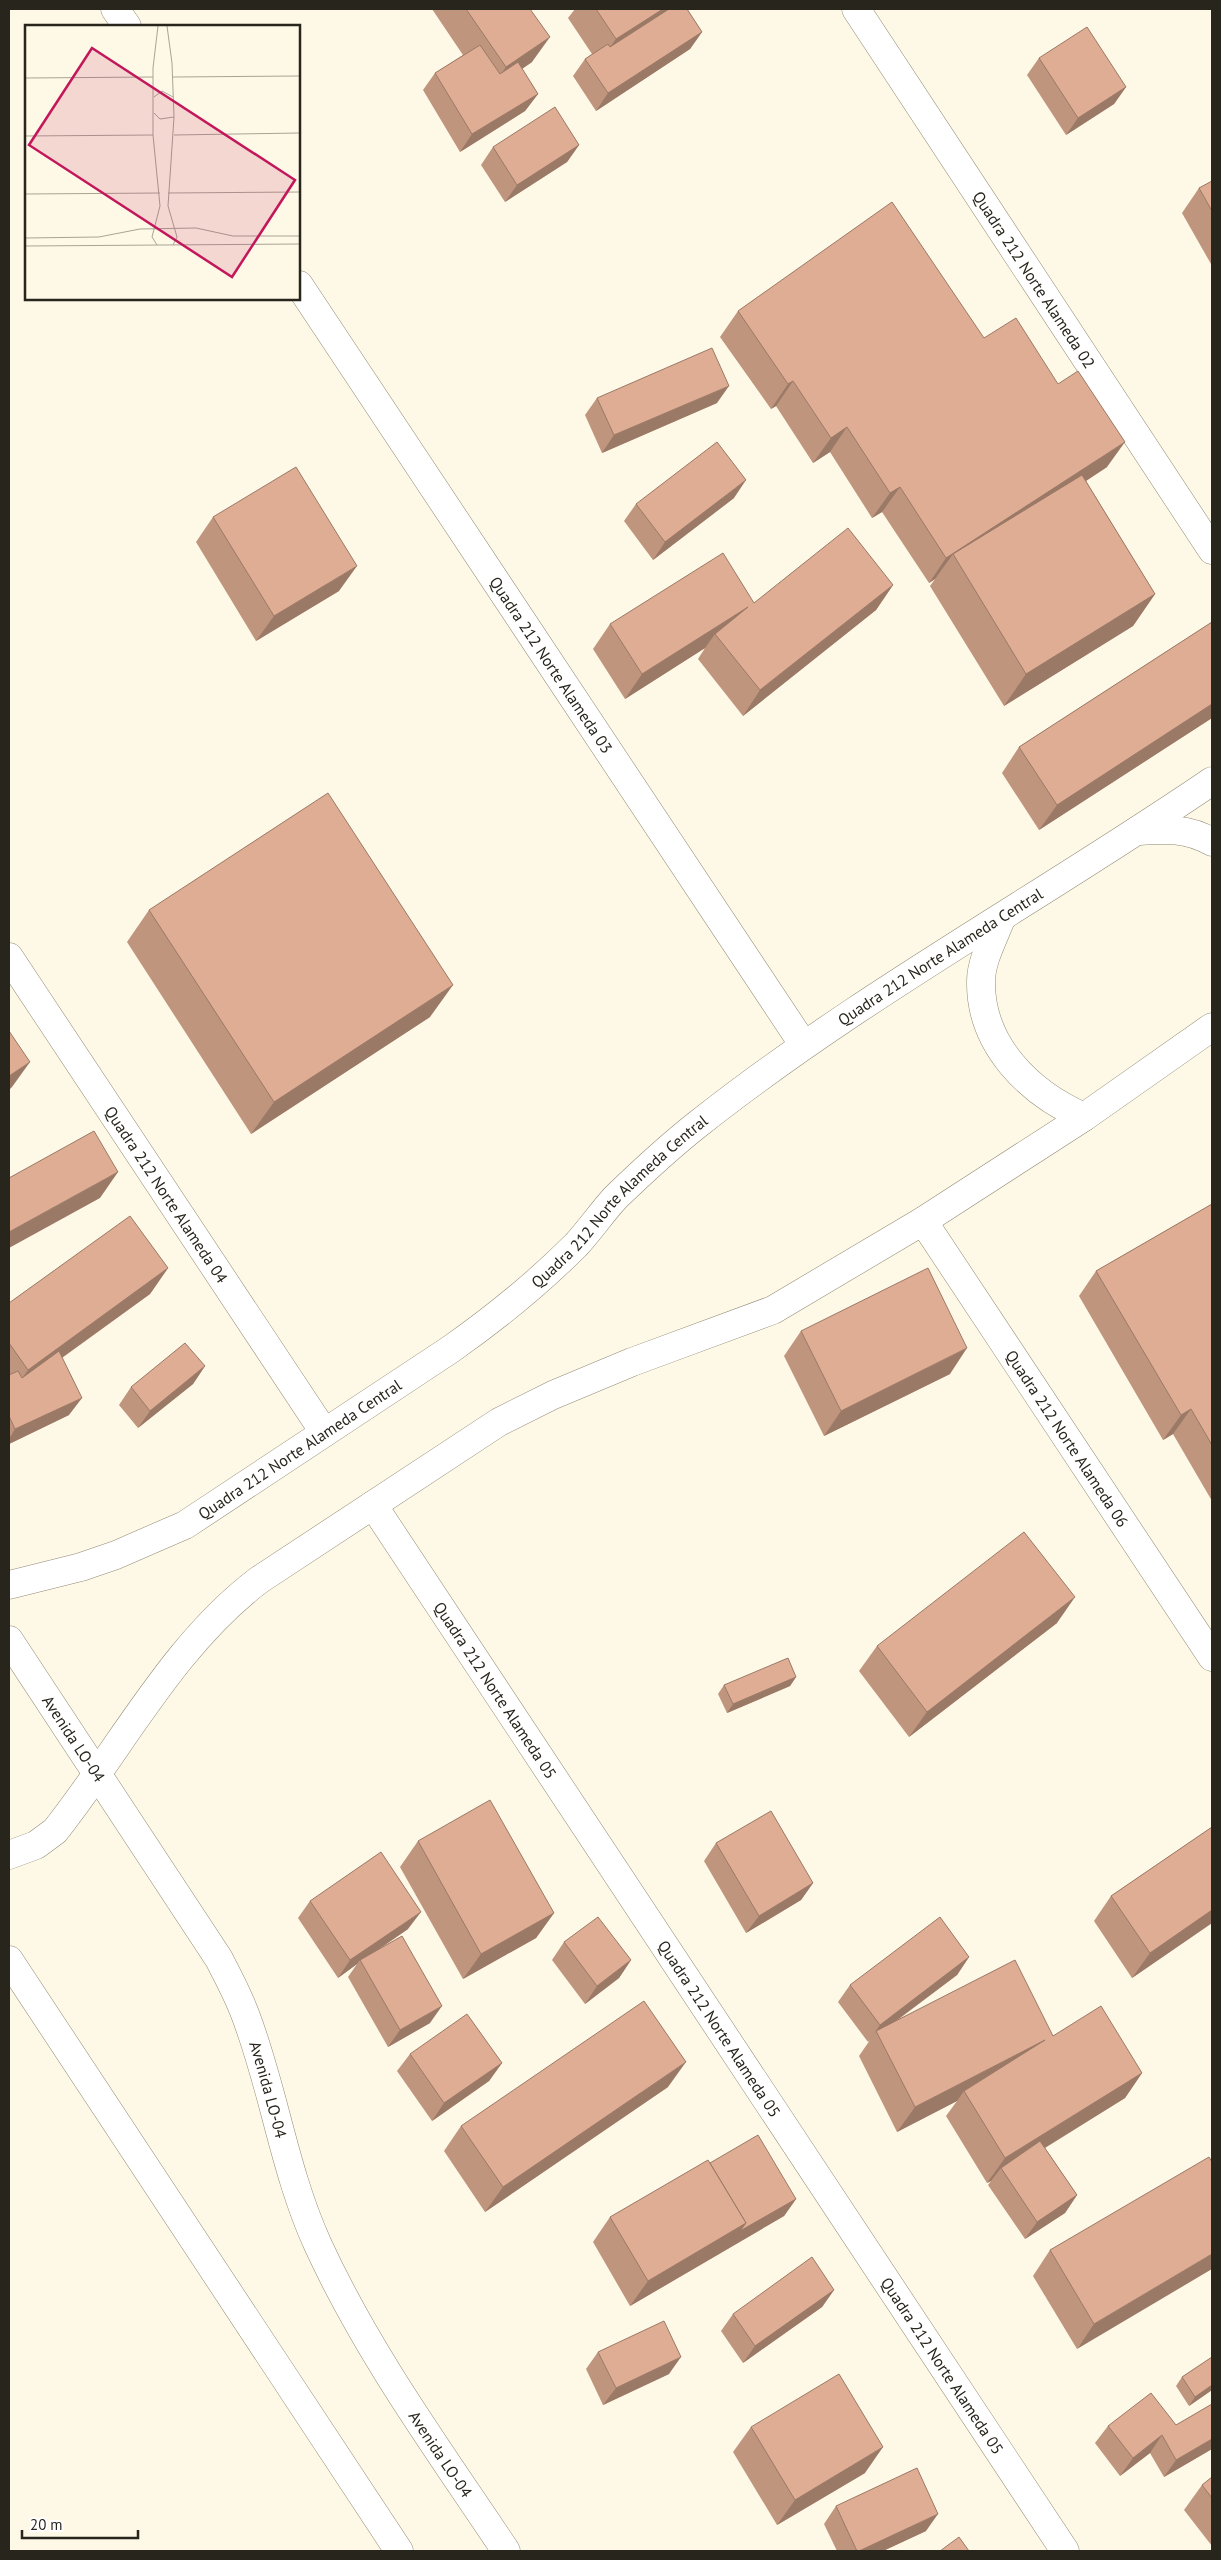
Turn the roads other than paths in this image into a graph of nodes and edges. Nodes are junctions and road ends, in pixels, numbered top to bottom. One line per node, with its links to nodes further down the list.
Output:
1 (115, 9): 3 (street)
2 (856, 9): 5 (street, Quadra 212 Norte Alameda 02)
3 (126, 25)
4 (300, 287): 12 (street, Quadra 212 Norte Alameda 03)
5 (1212, 550)
6 (1212, 781): 7 (street, Quadra 212 Norte Alameda Central)
7 (1139, 831): 8 (street); 9 (street, Quadra 212 Norte Alameda Central)
8 (1212, 842)
9 (1001, 919): 12 (street, Quadra 212 Norte Alameda Central); 13 (street)
10 (9, 956): 15 (street, Quadra 212 Norte Alameda 04)
11 (1212, 1027): 13 (street)
12 (803, 1044): 15 (street, Quadra 212 Norte Alameda Central)
13 (1084, 1117): 14 (street)
14 (923, 1221): 16 (street); 19 (street, Quadra 212 Norte Alameda 06)
15 (324, 1432): 17 (street, Quadra 212 Norte Alameda Central)
16 (373, 1505): 20 (street); 25 (street, Quadra 212 Norte Alameda 05)
17 (9, 1585)
18 (9, 1640): 20 (street, Avenida LO-04)
19 (1212, 1657)
20 (97, 1774): 21 (street); 24 (street, Avenida LO-04)
21 (9, 1855)
22 (9, 1960): 23 (street)
23 (399, 2551)
24 (506, 2551)
25 (1065, 2551)

